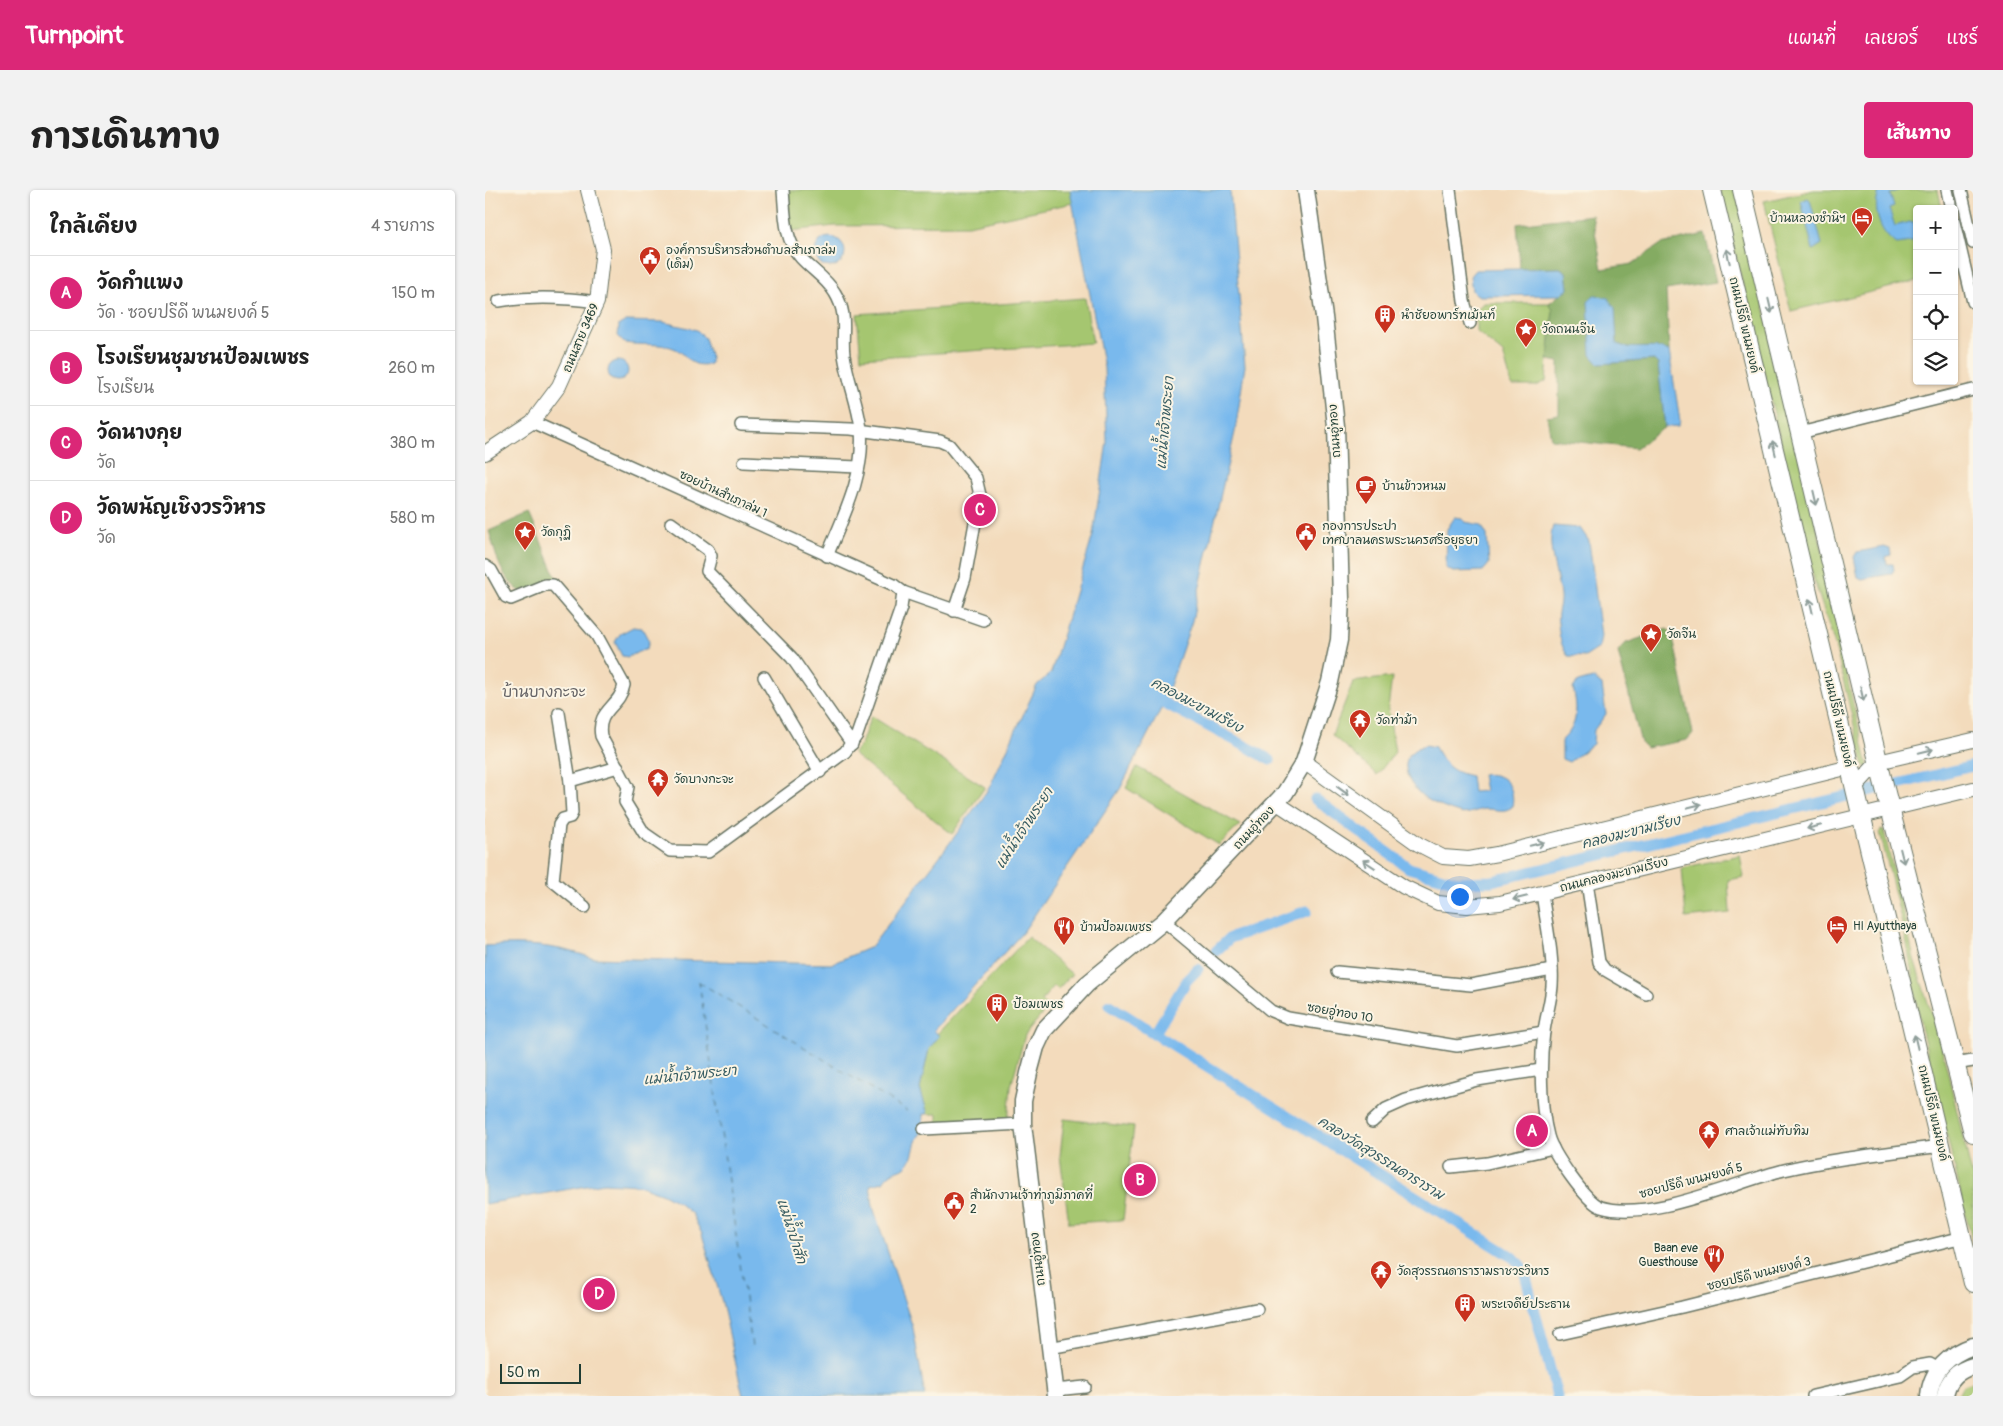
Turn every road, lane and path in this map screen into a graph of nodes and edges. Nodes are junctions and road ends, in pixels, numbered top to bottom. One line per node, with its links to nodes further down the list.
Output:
1 (588, 190): 13 (street, ถนนสาย 3469)
2 (783, 190): 19 (street)
3 (1306, 190): 34 (main road, ถนนอู่ทอง)
4 (1450, 190): 15 (street)
5 (1712, 190): 37 (main road, ถนนปรีดี พนมยงค์, one-way to 5)
6 (1742, 190): 20 (main road, ถนนปรีดี พนมยงค์, one-way to 20)
7 (1947, 190): 9 (street)
8 (1961, 190): 11 (street)
9 (1950, 205)
10 (1958, 239): 14 (street)
11 (1973, 243)
12 (499, 301): 13 (street)
13 (597, 302): 17 (street, ถนนสาย 3469)
14 (1973, 302)
15 (1470, 322)
16 (1973, 390): 20 (street)
17 (532, 422): 21 (street, ถนนสาย 3469); 25 (street, ซอยบ้านสำเภาล่ม 1)
18 (741, 425): 19 (street)
19 (861, 430): 23 (street); 28 (street)
20 (1800, 433): 37 (main road, ถนนปรีดี พนมยงค์, one-way to 37)
21 (485, 453)
22 (745, 462): 23 (street)
23 (858, 467): 25 (street)
24 (671, 523): 33 (street)
25 (827, 556): 27 (street, ซอยบ้านสำเภาล่ม 1)
26 (485, 566): 35 (street)
27 (903, 592): 28 (street, ซอยบ้านสำเภาล่ม 1); 33 (street)
28 (954, 611): 29 (street, ซอยบ้านสำเภาล่ม 1)
29 (983, 620)
30 (764, 677): 36 (street)
31 (559, 714): 38 (street)
32 (1973, 740): 37 (street, one-way to 32)
33 (852, 744): 36 (street)
34 (1304, 762): 37 (street, one-way to 37); 40 (main road, ถนนอู่ทอง)
35 (618, 767): 36 (street); 38 (street)
36 (820, 772)
37 (1863, 774): 41 (main road, ถนนปรีดี พนมยงค์); 42 (main road, ถนนปรีดี พนมยงค์)
38 (570, 781): 45 (street)
39 (1973, 789): 41 (street, ถนนคลองมะขามเรียง)
40 (1277, 803): 44 (street, ถนนคลองมะขามเรียง, one-way to 40); 46 (main road, ถนนอู่ทอง)
41 (1889, 804): 42 (street, ถนนคลองมะขามเรียง); 52 (main road, ถนนปรีดี พนมยงค์, one-way to 52)
42 (1861, 811): 43 (street, ถนนคลองมะขามเรียง, one-way to 43); 58 (main road, ถนนปรีดี พนมยงค์, one-way to 42)
43 (1587, 882): 44 (street, ถนนคลองมะขามเรียง); 49 (street)
44 (1542, 893): 47 (street, ซอยปรีดี พนมยงค์ 5)
45 (585, 907)
46 (1164, 921): 50 (street, ซอยอู่ทอง 10); 55 (main road, ถนนอู่ทอง)
47 (1552, 970): 48 (street); 50 (street, ซอยปรีดี พนมยงค์ 5)
48 (1337, 972)
49 (1646, 994)
50 (1544, 1032): 53 (street, ซอยปรีดี พนมยงค์ 5)
51 (1973, 1061): 52 (street)
52 (1955, 1064): 57 (main road, ถนนปรีดี พนมยงค์)
53 (1541, 1070): 54 (street); 59 (street, ซอยปรีดี พนมยงค์ 5)
54 (1373, 1122)
55 (1023, 1124): 56 (street); 67 (main road, ถนนอู่ทอง)
56 (924, 1129)
57 (1973, 1133)
58 (1941, 1146): 59 (street, ซอยปรีดี พนมยงค์ 5); 61 (main road, ถนนปรีดี พนมยงค์)
59 (1553, 1148): 60 (street)
60 (1451, 1168)
61 (1964, 1242): 62 (main road, ถนนปรีดี พนมยงค์); 63 (main road, ถนนปรีดี พนมยงค์); 65 (street, ซอยปรีดี พนมยงค์ 3)
62 (1973, 1268)
63 (1973, 1283)
64 (1257, 1309): 67 (street)
65 (1560, 1334)
66 (1973, 1346): 69 (main road)
67 (1049, 1348): 71 (main road, ถนนอู่ทอง)
68 (1973, 1366): 74 (main road)
69 (1939, 1368): 72 (street); 73 (main road)
70 (1085, 1387): 71 (street)
71 (1056, 1393)
72 (1813, 1396)
73 (1929, 1396)
74 (1945, 1396)

